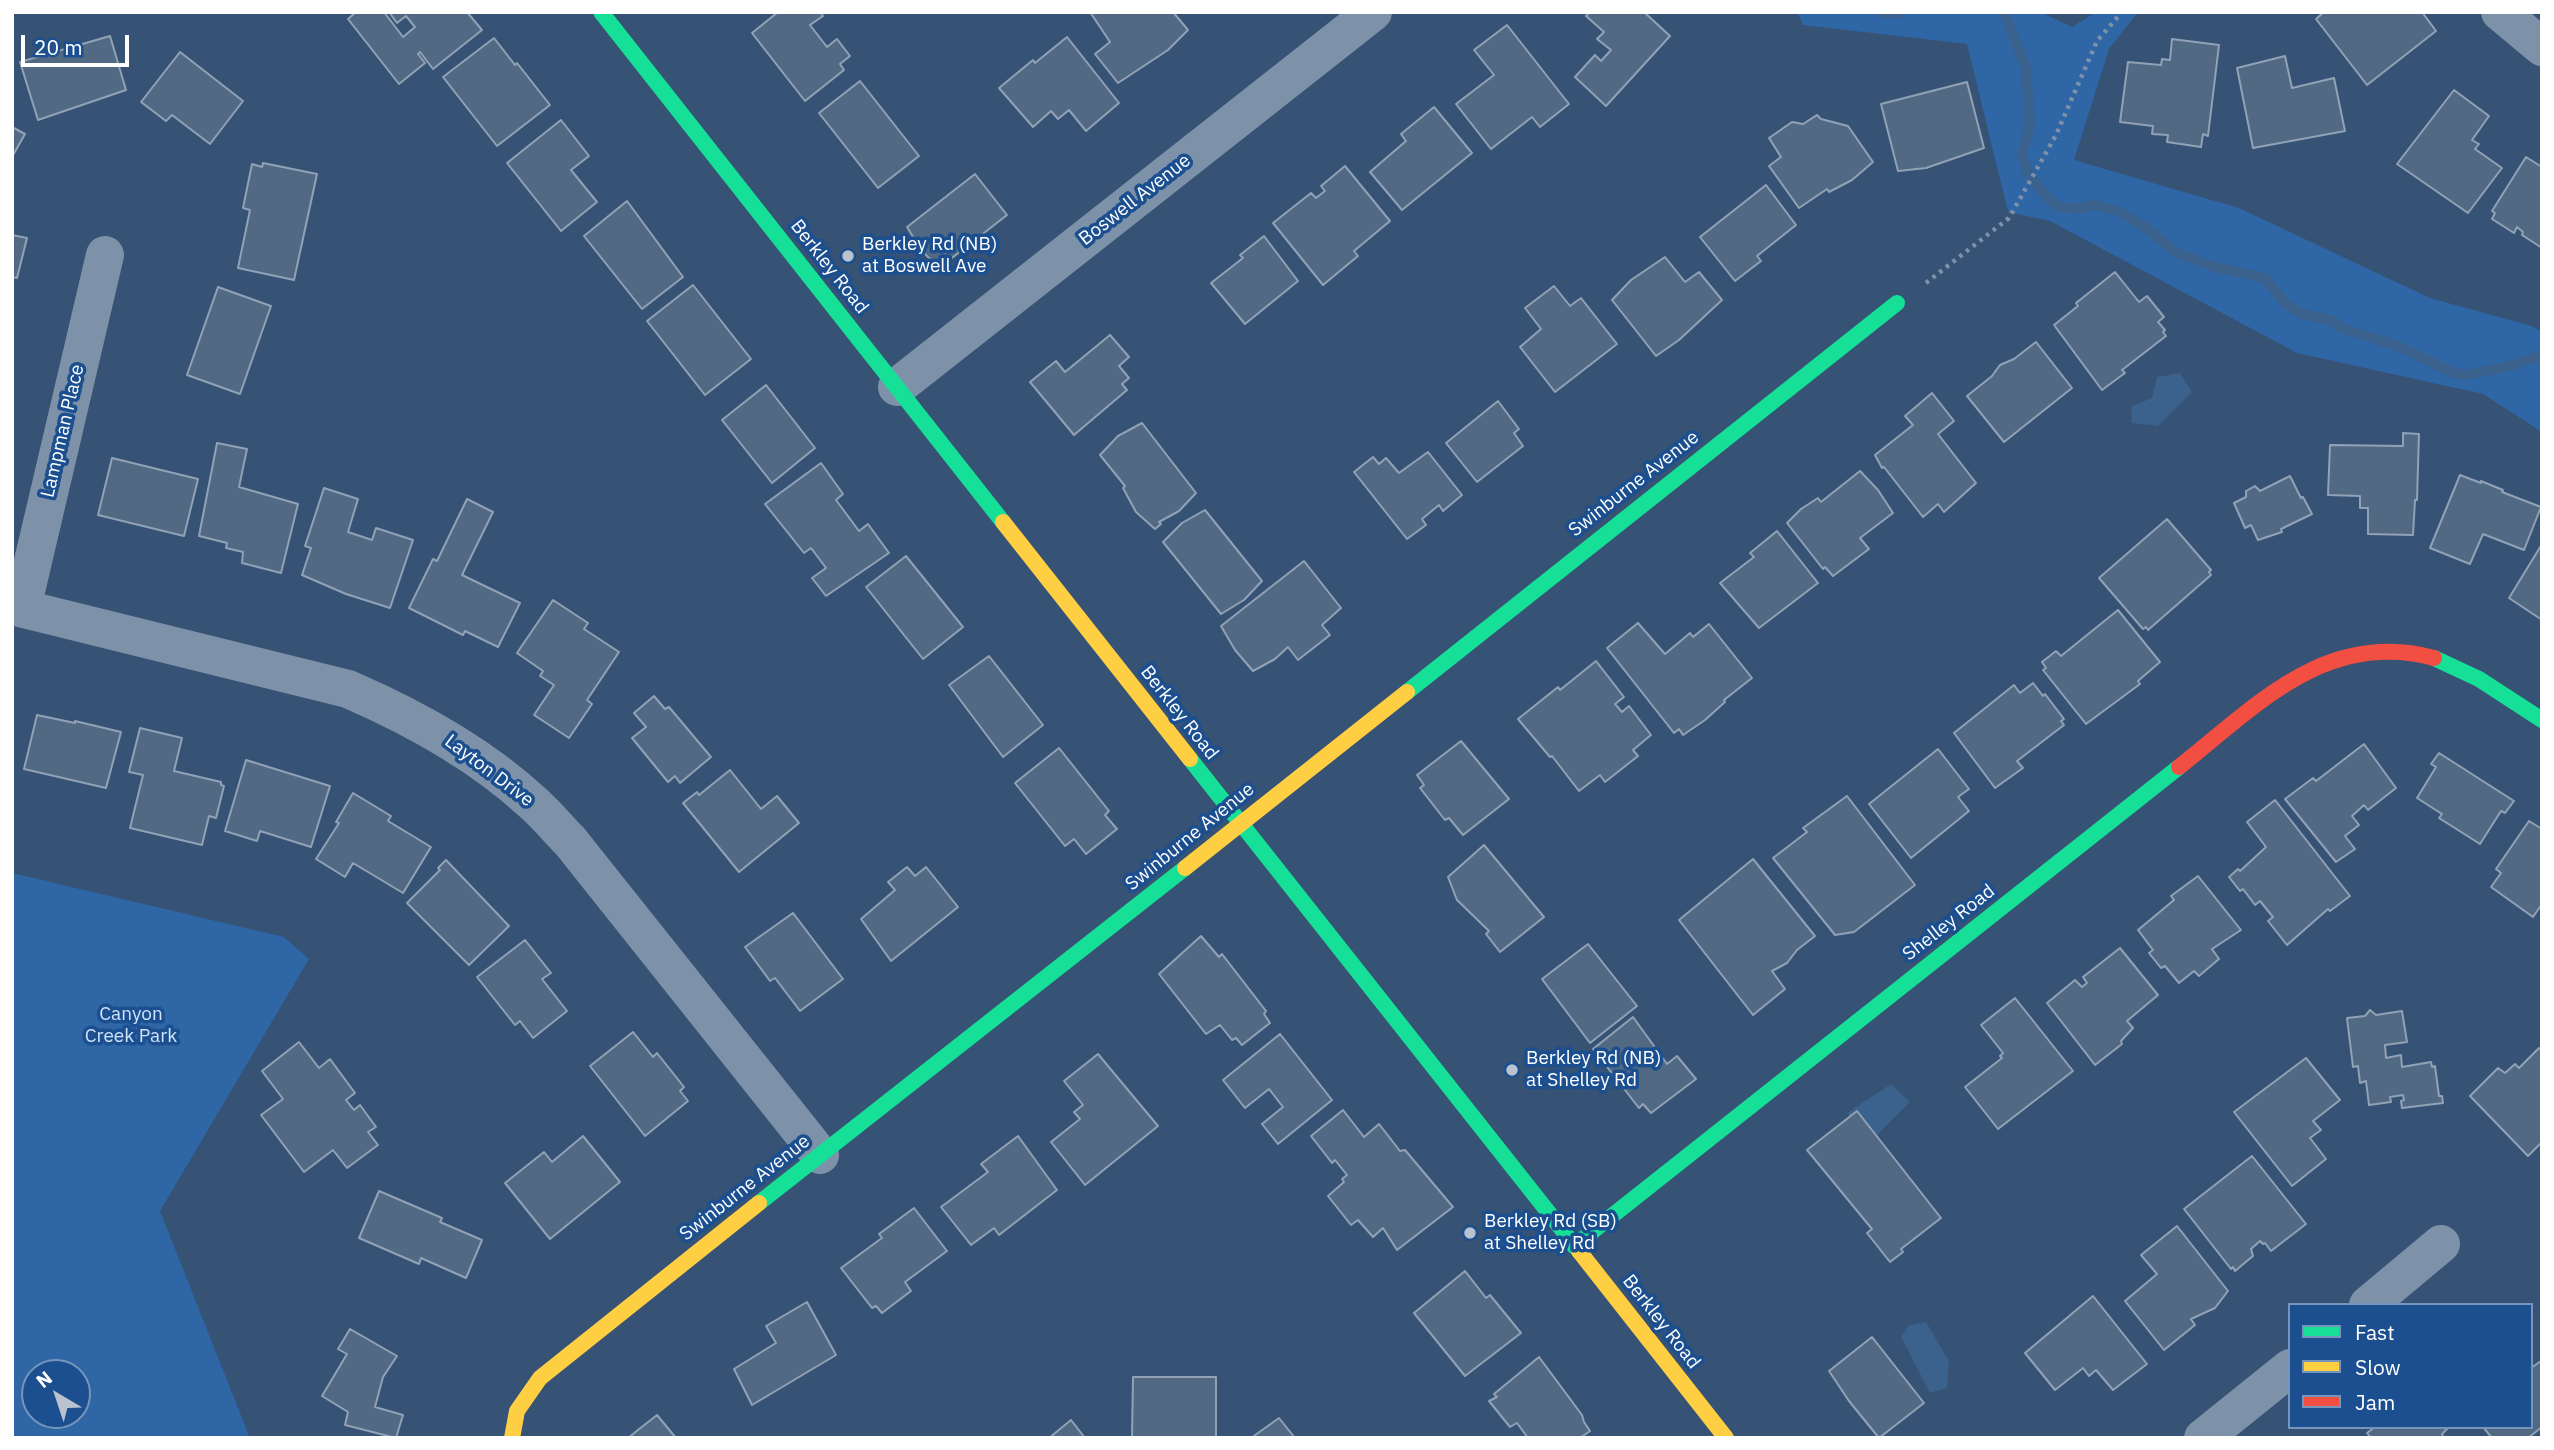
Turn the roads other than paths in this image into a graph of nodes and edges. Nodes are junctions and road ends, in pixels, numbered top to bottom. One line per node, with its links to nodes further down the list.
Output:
1 (601, 12): 7 (street, Berkley Road)
2 (1373, 12): 7 (street, Boswell Avenue)
3 (2500, 12): 4 (street)
4 (2542, 47)
5 (105, 255): 8 (street, Lampman Place)
6 (1897, 303): 10 (street, Swinburne Avenue)
7 (897, 387): 10 (street, Berkley Road)
8 (17, 607): 11 (street, Layton Drive)
9 (2542, 720): 13 (street, Shelley Road)
10 (1240, 825): 11 (street, Swinburne Avenue); 13 (street, Berkley Road)
11 (820, 1155): 16 (street, Swinburne Avenue)
12 (2441, 1244): 14 (street)
13 (1574, 1246): 17 (street, Berkley Road)
14 (2370, 1303)
15 (2288, 1370): 18 (street)
16 (513, 1438)
17 (1726, 1438)
18 (2203, 1438)

